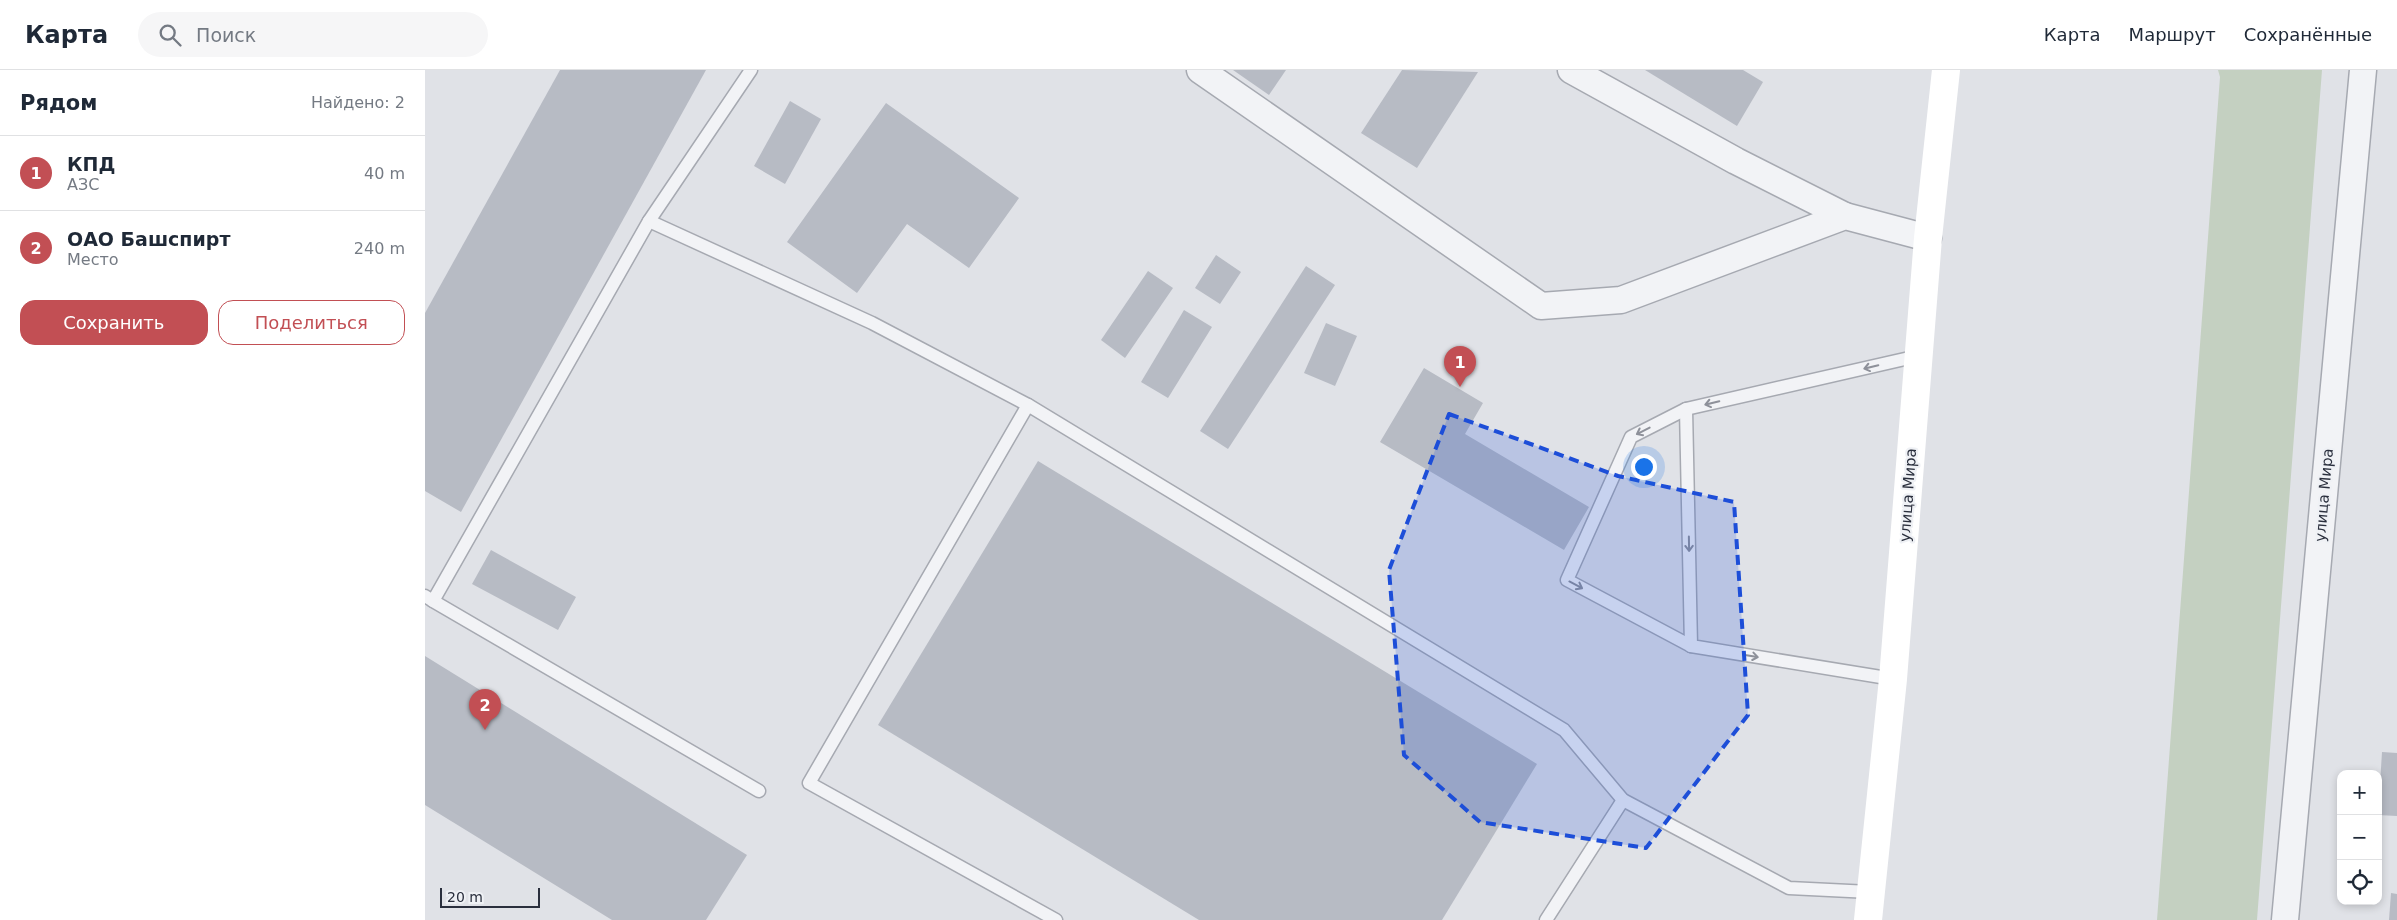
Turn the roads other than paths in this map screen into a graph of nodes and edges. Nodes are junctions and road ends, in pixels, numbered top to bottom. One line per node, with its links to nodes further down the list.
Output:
1 (751, 70): 7 (lane)
2 (1200, 70): 6 (street)
3 (1571, 70): 6 (street)
4 (1946, 70): 8 (main road, улица Мира)
5 (2363, 70): 21 (street, улица Мира)
6 (1845, 216): 8 (street)
7 (649, 221): 10 (lane); 12 (lane)
8 (1928, 238): 9 (main road, улица Мира)
9 (1918, 356): 11 (lane, one-way to 11); 14 (main road, улица Мира)
10 (1028, 405): 16 (lane); 18 (lane)
11 (1686, 409): 13 (lane, one-way to 13); 13 (lane, one-way to 13)
12 (429, 599): 15 (lane)
13 (1691, 646): 14 (lane, one-way to 14)
14 (1893, 679): 17 (main road, улица Мира)
15 (759, 791)
16 (1623, 800): 17 (lane); 19 (lane)
17 (1870, 892): 20 (main road, улица Мира)
18 (1056, 920)
19 (1546, 920)
20 (1868, 920)
21 (2285, 920)

